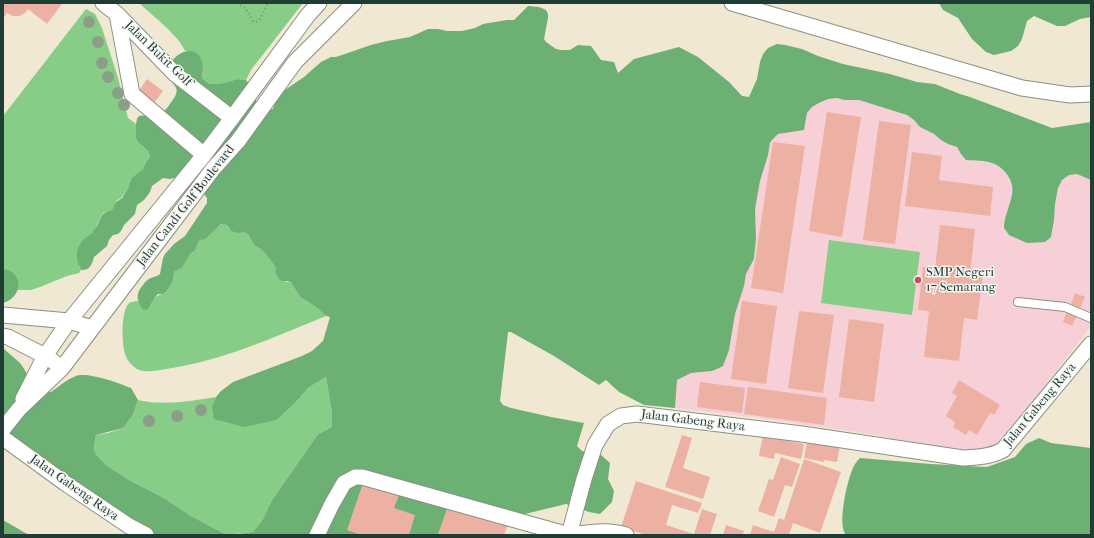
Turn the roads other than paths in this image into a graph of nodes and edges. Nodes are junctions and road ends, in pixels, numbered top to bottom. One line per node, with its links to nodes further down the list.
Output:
1 (103, 3): 5 (street, Jalan Bukit Golf)
2 (319, 3): 7 (street, Jalan Candi Golf Boulevard)
3 (354, 3): 13 (street, Jalan Candi Golf Boulevard)
4 (732, 3): 6 (street)
5 (117, 14): 7 (street, Jalan Bukit Golf); 8 (street)
6 (1091, 94)
7 (232, 118): 8 (street, Jalan Candi Golf Boulevard)
8 (204, 155): 12 (street, Jalan Candi Golf Boulevard)
9 (1018, 302): 11 (lane)
10 (3, 315): 12 (street)
11 (1091, 318)
12 (69, 321): 13 (street); 16 (street, Jalan Candi Golf Boulevard)
13 (92, 328): 17 (street, Jalan Candi Golf Boulevard)
14 (3, 336): 16 (street)
15 (1091, 344): 23 (street, Jalan Gabeng Raya)
16 (45, 356): 17 (street); 18 (street, Jalan Candi Golf Boulevard)
17 (62, 368): 18 (street, Jalan Candi Golf Boulevard)
18 (18, 409): 19 (street, Jalan Candi Golf Boulevard)
19 (3, 429)
20 (3, 438): 21 (street, Jalan Gabeng Raya)
21 (146, 535)
22 (317, 535): 23 (street)
23 (569, 535): 24 (street)
24 (626, 535)

